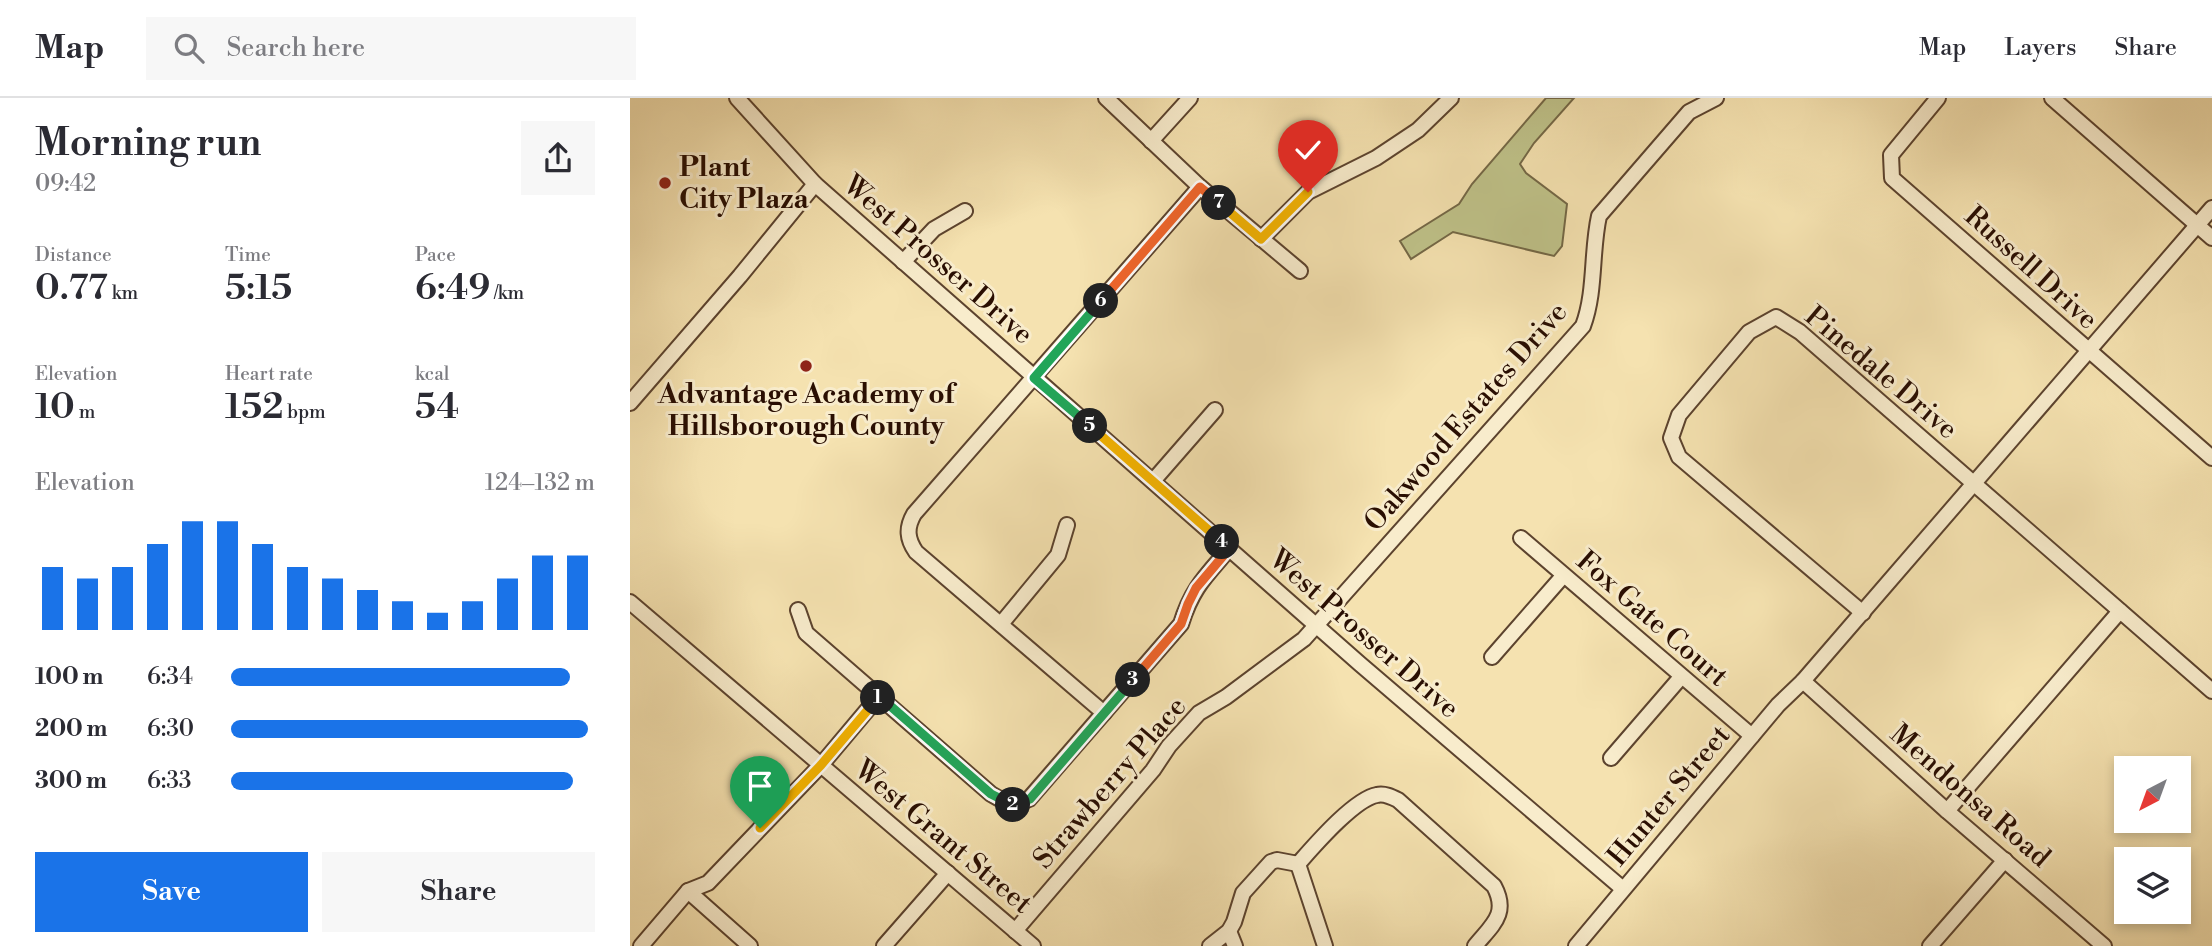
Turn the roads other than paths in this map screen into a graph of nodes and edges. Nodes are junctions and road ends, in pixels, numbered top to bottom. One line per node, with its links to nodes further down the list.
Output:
1 (737, 98): 9 (street, West Prosser Drive)
2 (1106, 98): 8 (street)
3 (1190, 98): 8 (street)
4 (1451, 98): 15 (street)
5 (1716, 98): 34 (street, Oakwood Estates Drive)
6 (1938, 98): 18 (street, Russell Drive)
7 (2052, 98): 13 (street)
8 (1150, 141): 10 (street)
9 (815, 184): 16 (street, West Prosser Drive); 20 (street)
10 (1200, 187): 15 (street); 19 (street)
11 (2212, 208): 13 (street)
12 (965, 211): 16 (street)
13 (2196, 225): 14 (street); 18 (street)
14 (2212, 238)
15 (1261, 239): 17 (street)
16 (903, 262): 19 (street, West Prosser Drive)
17 (1300, 271)
18 (2088, 352): 22 (street, Russell Drive); 24 (street)
19 (1034, 378): 23 (street, West Prosser Drive); 33 (street)
20 (630, 403)
21 (1215, 410): 23 (street)
22 (2212, 458)
23 (1153, 481): 27 (street, West Prosser Drive)
24 (1975, 485): 31 (street, Pinedale Drive); 32 (street, Hunter Street); 32 (street, Pinedale Drive)
25 (1068, 525): 33 (street)
26 (1521, 538): 28 (street, Fox Gate Court)
27 (1229, 549): 34 (street, West Prosser Drive); 40 (street)
28 (1563, 576): 35 (street); 36 (street, Fox Gate Court)
29 (630, 602): 43 (street, West Grant Street)
30 (798, 610): 39 (street)
31 (2120, 611): 38 (street, Pinedale Drive); 44 (street)
32 (1863, 613): 37 (street, Hunter Street)
33 (1001, 624): 40 (street)
34 (1317, 626): 48 (street, West Prosser Drive); 51 (street, Strawberry Place)
35 (1492, 657)
36 (1681, 677): 41 (street, Fox Gate Court); 42 (street)
37 (1803, 681): 41 (street, Hunter Street); 44 (street, Mendonsa Road)
38 (2212, 691)
39 (879, 696): 40 (street); 43 (street)
40 (1104, 713)
41 (1752, 736): 48 (street, Hunter Street)
42 (1611, 758)
43 (821, 765): 47 (street, West Grant Street); 49 (street)
44 (1947, 811): 45 (street, Mendonsa Road)
45 (2005, 860): 61 (street); 62 (street, Mendonsa Road)
46 (1298, 864): 50 (street); 58 (street); 59 (street)
47 (948, 873): 51 (street, West Grant Street); 54 (street)
48 (1623, 889): 60 (street, Hunter Street)
49 (688, 891): 52 (street); 53 (street)
50 (1229, 930): 56 (street); 57 (street)
51 (1015, 931): 55 (street, West Grant Street)
52 (641, 946)
53 (750, 946)
54 (884, 946)
55 (1033, 946)
56 (1210, 946)
57 (1235, 946)
58 (1325, 946)
59 (1475, 946)
60 (1576, 946)
61 (1930, 946)
62 (2105, 946)

